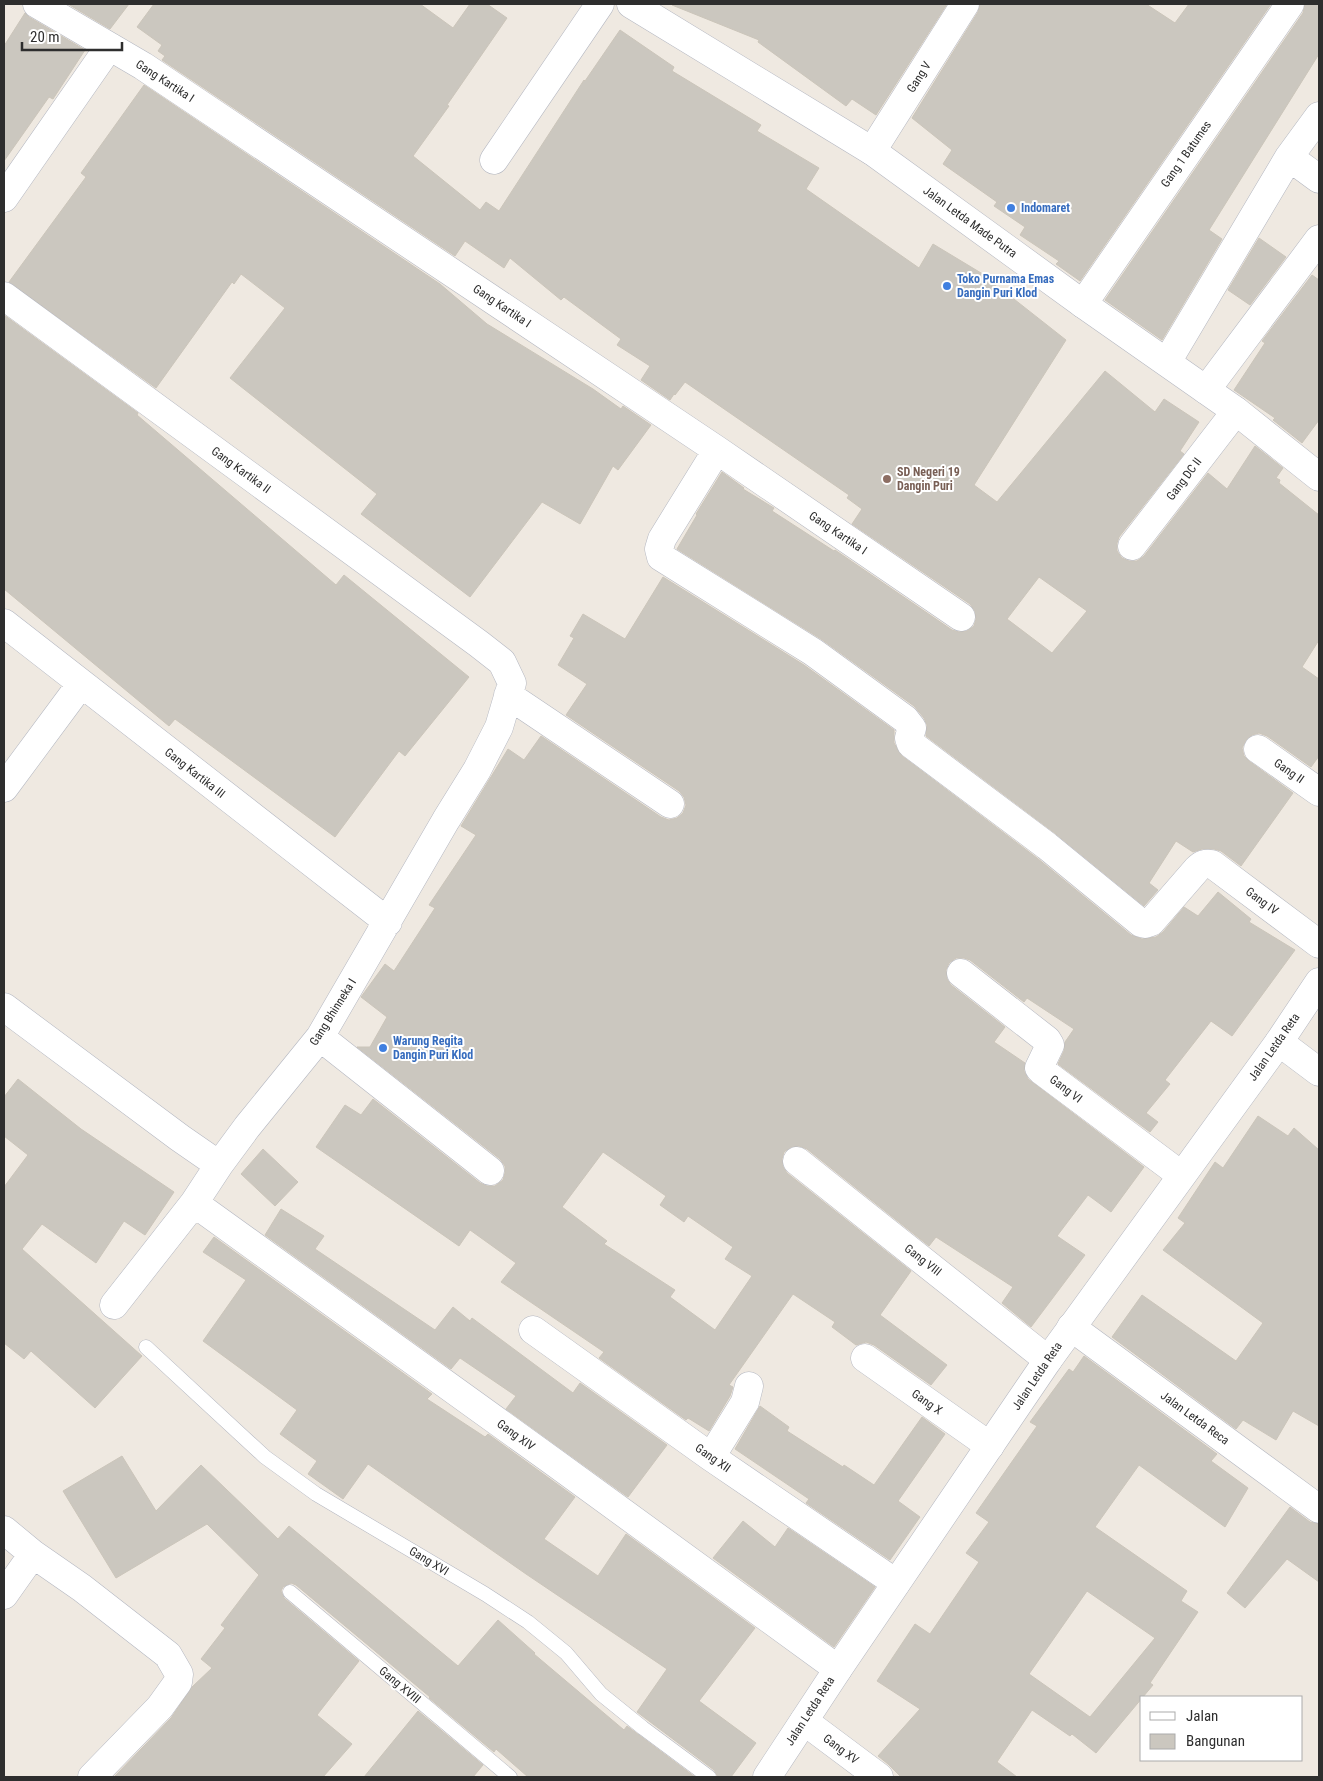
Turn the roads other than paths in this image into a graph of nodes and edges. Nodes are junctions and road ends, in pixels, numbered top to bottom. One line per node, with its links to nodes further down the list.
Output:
1 (38, 4): 6 (street, Gang Kartika I)
2 (600, 4): 10 (street)
3 (631, 4): 8 (street, Jalan Letda Made Putra)
4 (965, 4): 8 (street, Gang V)
5 (1290, 4): 15 (street, Gang 1 Batumes)
6 (109, 47): 12 (street); 19 (street, Gang Kartika I)
7 (1319, 116): 9 (street)
8 (872, 151): 15 (street, Jalan Letda Made Putra)
9 (1289, 157): 11 (street); 16 (street)
10 (494, 160)
11 (1319, 179)
12 (4, 198)
13 (1319, 239): 17 (street)
14 (4, 296): 24 (street, Gang Kartika II)
15 (1083, 304): 16 (street, Jalan Letda Made Putra)
16 (1167, 362): 17 (street, Jalan Letda Made Putra)
17 (1206, 390): 18 (street, Jalan Letda Made Putra)
18 (1236, 411): 20 (street, Jalan Letda Made Putra); 21 (street, Gang DC II)
19 (717, 450): 22 (street, Gang Kartika I); 32 (street, Gang IV)
20 (1319, 477)
21 (1132, 546)
22 (961, 617)
23 (4, 623): 25 (street, Gang Kartika III)
24 (479, 644): 26 (street, Gang Bhinneka I)
25 (81, 684): 28 (street); 31 (street, Gang Kartika III)
26 (508, 695): 30 (street); 31 (street, Gang Bhinneka I)
27 (1258, 749): 29 (street, Gang II)
28 (4, 788)
29 (1319, 792)
30 (670, 804)
31 (388, 922): 36 (street, Gang Bhinneka I)
32 (1319, 944)
33 (961, 973): 42 (street, Gang VI)
34 (1319, 982): 37 (street, Jalan Letda Reta)
35 (4, 1007): 40 (street)
36 (320, 1037): 40 (street, Gang Bhinneka I); 41 (street)
37 (1279, 1042): 38 (street); 42 (street, Jalan Letda Reta)
38 (1319, 1072)
39 (798, 1161): 49 (street, Gang VIII)
40 (219, 1165): 43 (street, Gang Bhinneka I)
41 (490, 1170)
42 (1182, 1175): 45 (street, Jalan Letda Reta)
43 (194, 1203): 44 (street, Gang Bhinneka I); 59 (street, Gang XIV)
44 (114, 1305)
45 (1071, 1327): 49 (street, Jalan Letda Reta); 53 (street, Jalan Letda Reca)
46 (532, 1330): 52 (street, Gang XII)
47 (146, 1347): 63 (lane, Gang XVI)
48 (865, 1358): 51 (street, Gang X)
49 (1048, 1360): 51 (street, Jalan Letda Reta)
50 (749, 1386): 52 (street)
51 (990, 1446): 56 (street, Jalan Letda Reta)
52 (711, 1457): 56 (street, Gang XII)
53 (1319, 1509)
54 (4, 1530): 55 (street)
55 (33, 1554): 58 (street); 61 (street)
56 (896, 1583): 59 (street, Jalan Letda Reta)
57 (290, 1592): 62 (lane, Gang XVIII)
58 (4, 1595)
59 (838, 1669): 60 (street, Jalan Letda Reta)
60 (804, 1721): 64 (street, Jalan Letda Reta); 65 (street, Gang XV)
61 (92, 1777)
62 (510, 1777)
63 (709, 1777)
64 (767, 1777)
65 (879, 1777)

